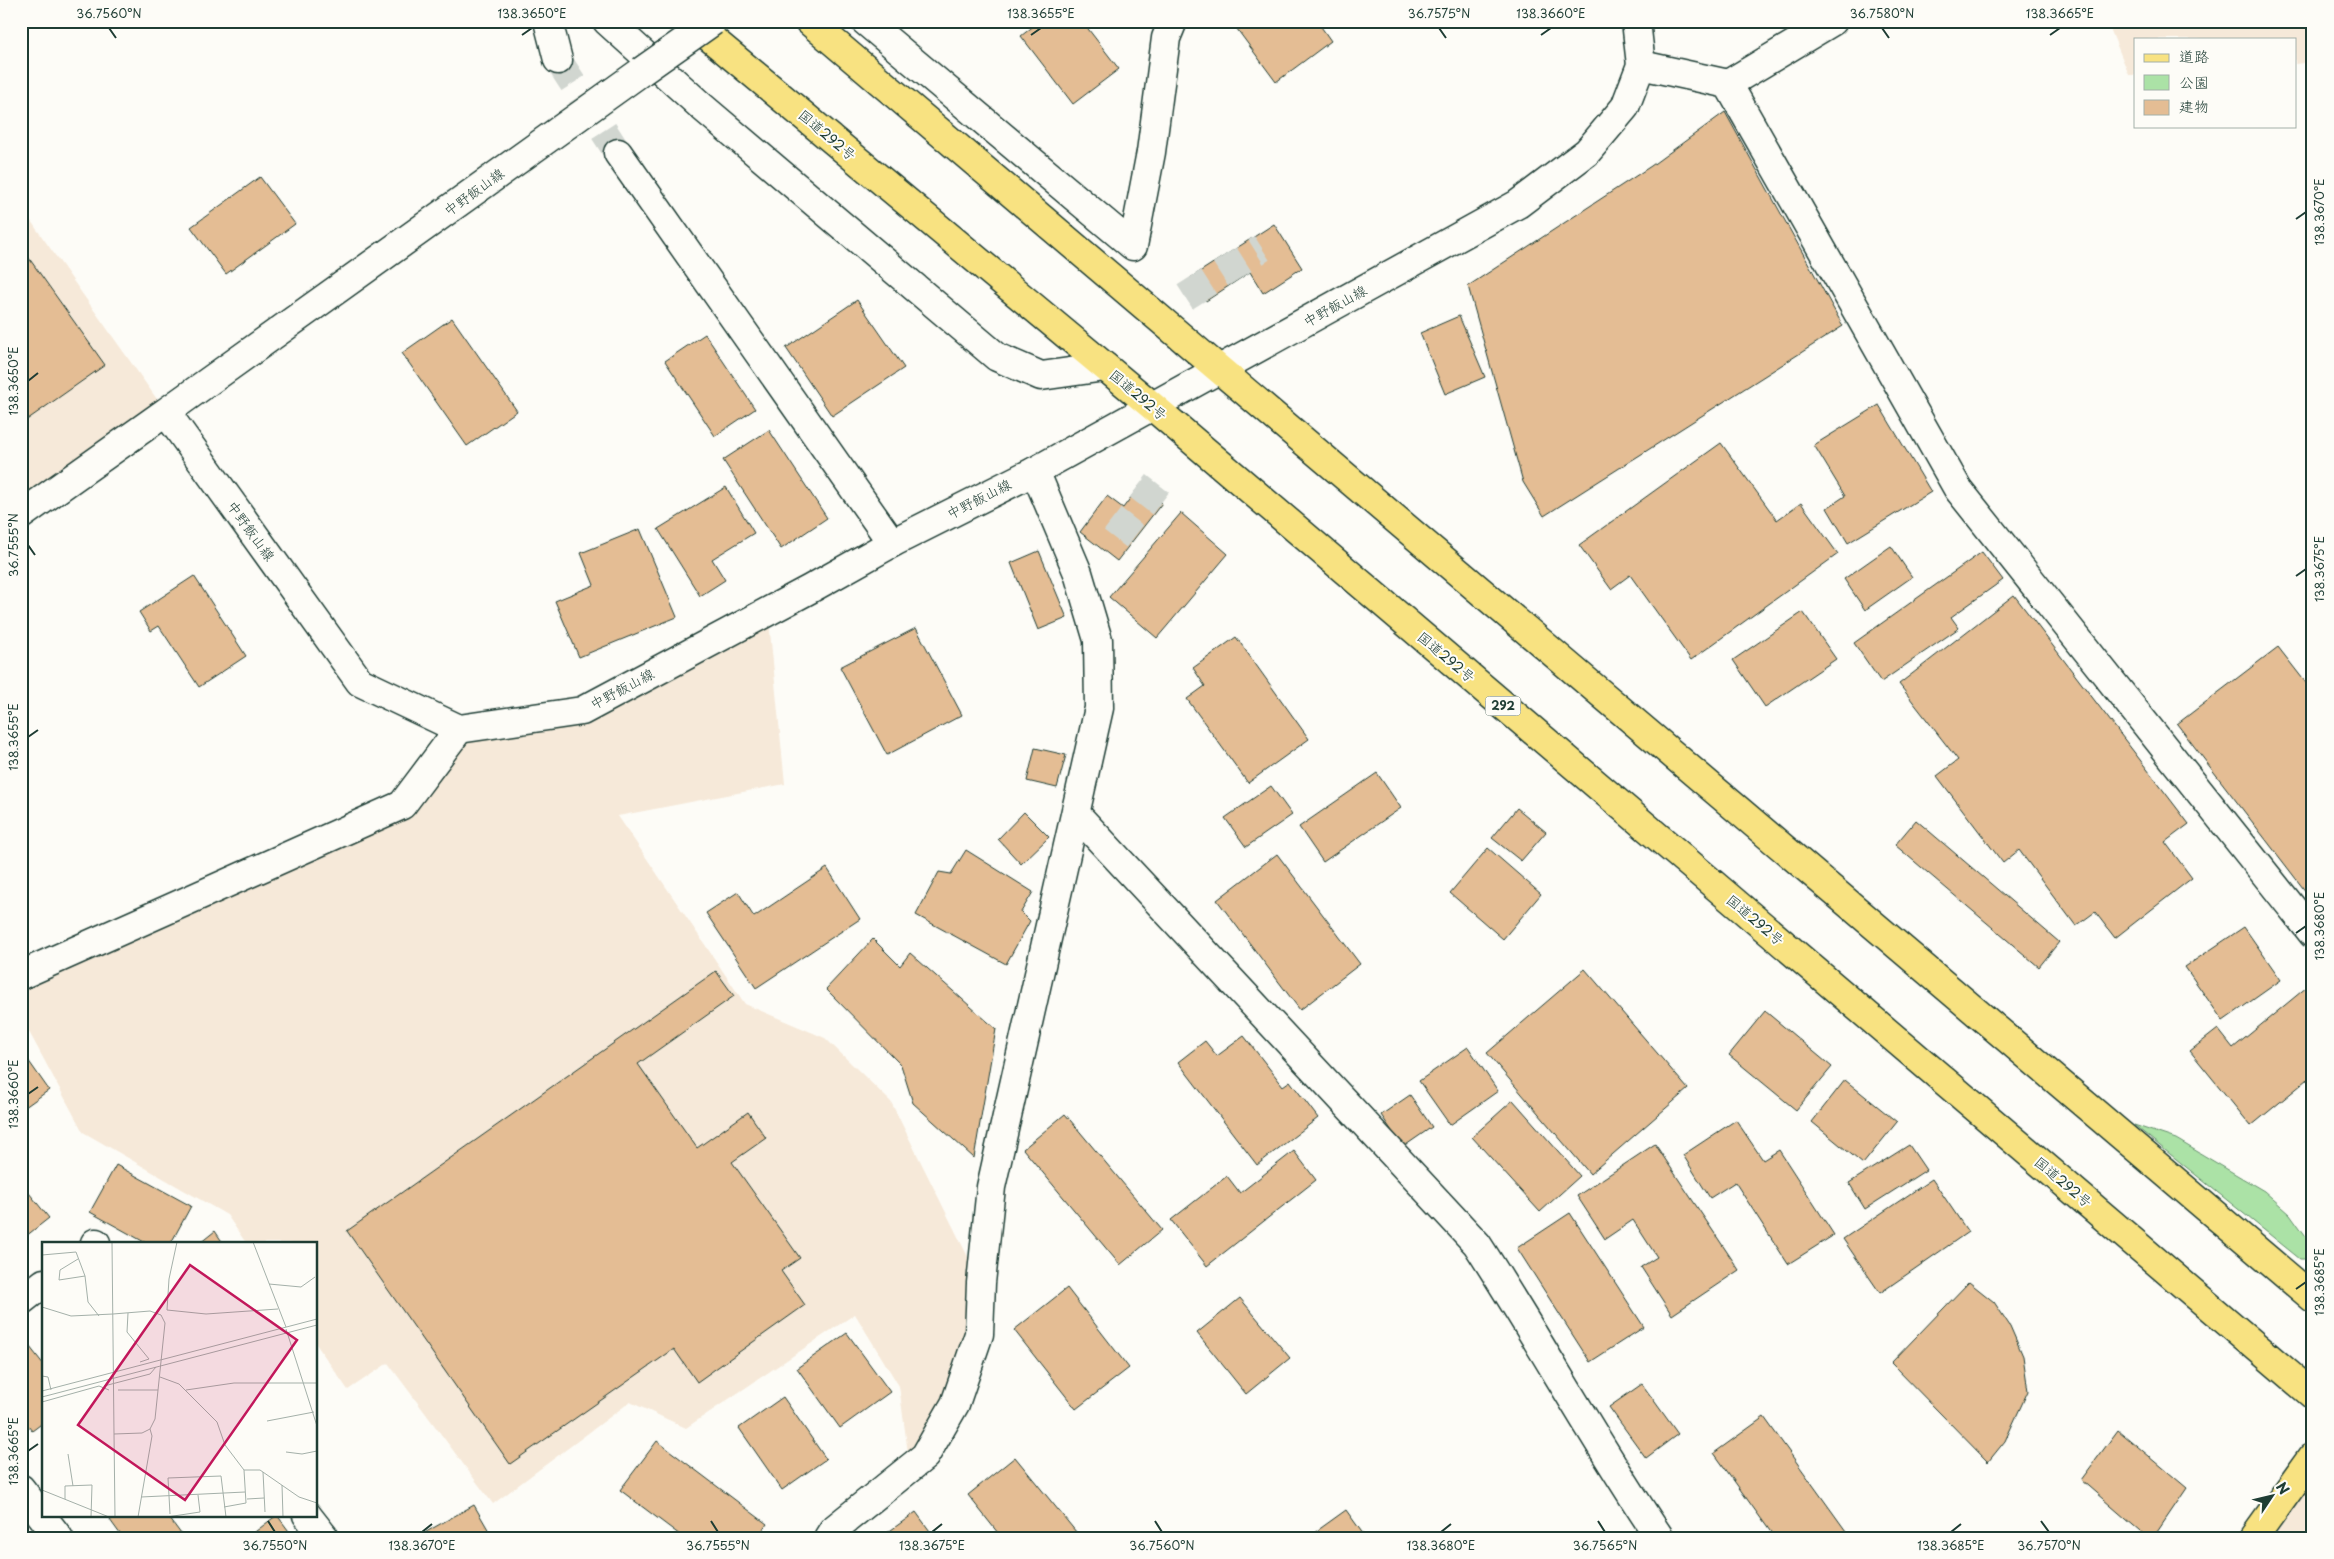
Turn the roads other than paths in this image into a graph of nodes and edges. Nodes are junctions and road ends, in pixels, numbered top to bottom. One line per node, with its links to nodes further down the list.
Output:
1 (548, 21): 10 (street)
2 (607, 21): 14 (street)
3 (690, 21): 14 (main road, 国道292号 / 292)
4 (713, 21): 17 (street, 中野飯山線, bridge)
5 (809, 21): 15 (main road)
6 (865, 21): 7 (street)
7 (1173, 21)
8 (1636, 21): 11 (street, 中野飯山線)
9 (1833, 21): 12 (street)
10 (558, 60)
11 (1641, 65): 12 (street); 15 (street, 中野飯山線)
12 (1728, 84): 23 (street)
13 (618, 153): 20 (street)
14 (1105, 367): 16 (main road, 国道292号 / 292)
15 (1218, 371): 16 (street, 中野飯山線); 26 (main road)
16 (1151, 405): 18 (street, 中野飯山線); 28 (main road, 国道292号 / 292)
17 (166, 412): 19 (street); 21 (street, 中野飯山線)
18 (1035, 471): 20 (street, 中野飯山線); 22 (street)
19 (21, 515)
20 (892, 543): 21 (street, 中野飯山線)
21 (459, 729): 24 (street)
22 (1077, 815): 34 (street); 35 (street)
23 (2313, 934)
24 (21, 976)
25 (42, 1285): 27 (street)
26 (2313, 1298)
27 (21, 1301)
28 (2313, 1395)
29 (2313, 1456): 36 (main road)
30 (21, 1489): 32 (street)
31 (308, 1516): 33 (street)
32 (59, 1538)
33 (324, 1538)
34 (828, 1538)
35 (1660, 1538)
36 (2254, 1538)

